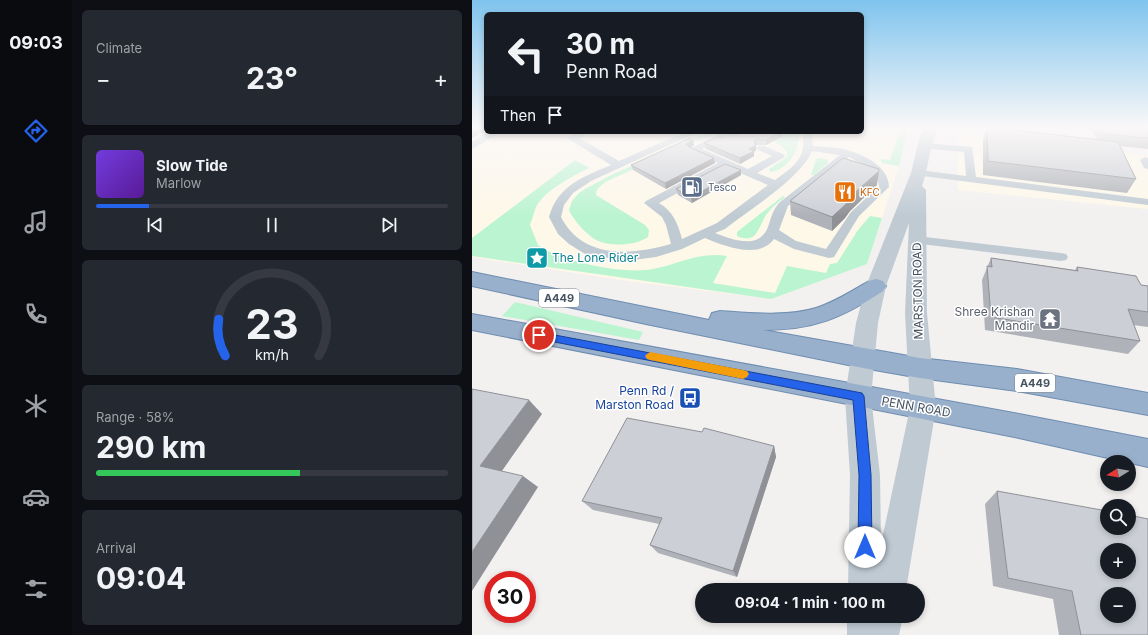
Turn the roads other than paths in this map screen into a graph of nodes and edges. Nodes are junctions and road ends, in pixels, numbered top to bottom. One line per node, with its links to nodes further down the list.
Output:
1 (604, 157): 11 (lane)
2 (638, 157): 11 (lane)
3 (711, 157): 10 (lane)
4 (779, 157): 12 (lane)
5 (805, 157): 15 (lane)
6 (844, 157): 17 (lane)
7 (854, 157): 17 (lane)
8 (922, 157): 13 (street, MARSTON ROAD)
9 (970, 157): 14 (lane)
10 (726, 163): 12 (lane); 20 (lane)
11 (619, 165): 20 (lane)
12 (749, 173): 15 (lane)
13 (919, 173): 14 (lane); 19 (street, MARSTON ROAD); 23 (street, MARSTON ROAD)
14 (971, 178): 16 (lane)
15 (776, 185): 18 (lane)
16 (1148, 202)
17 (772, 231): 18 (lane)
18 (706, 234): 20 (lane)
19 (917, 240): 21 (lane); 27 (street, MARSTON ROAD)
20 (678, 246)
21 (1061, 257)
22 (472, 279): 24 (highway, A449)
23 (876, 286): 24 (highway); 26 (street, MARSTON ROAD)
24 (646, 316): 26 (highway, A449)
25 (472, 322): 28 (highway, PENN ROAD)
26 (863, 358): 27 (highway, A449); 28 (street, MARSTON ROAD)
27 (920, 368): 29 (highway, A449); 30 (street, MARSTON ROAD)
28 (858, 396): 30 (highway, PENN ROAD); 32 (street, MARSTON ROAD)
29 (1148, 404)
30 (922, 408): 31 (highway, PENN ROAD); 33 (street, MARSTON ROAD)
31 (1148, 453)
32 (865, 583)
33 (890, 583)
34 (865, 623): 36 (street)
35 (884, 623): 37 (street)
36 (865, 635)
37 (881, 635)

